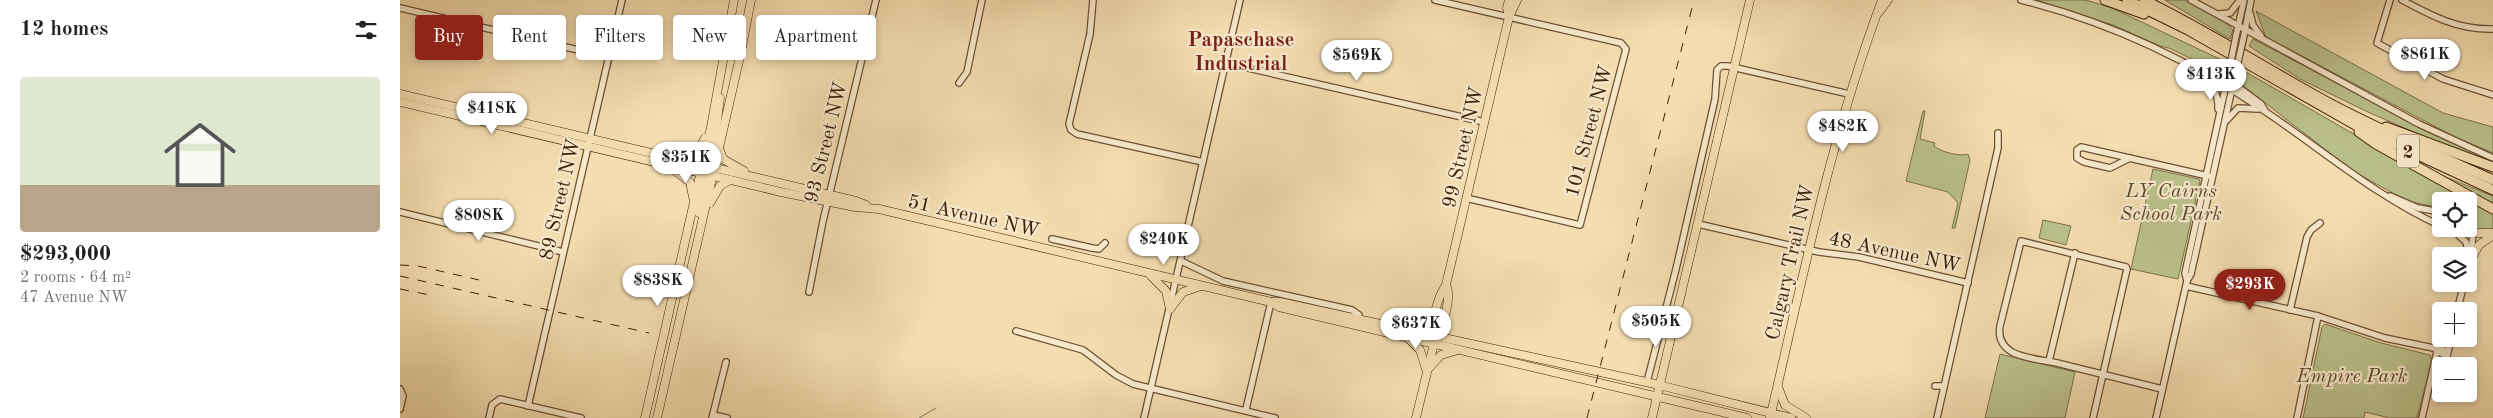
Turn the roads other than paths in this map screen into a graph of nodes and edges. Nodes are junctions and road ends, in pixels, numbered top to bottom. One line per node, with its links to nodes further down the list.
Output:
1 (622, 0): 28 (street, 89 Street NW)
2 (734, 0): 42 (main road)
3 (751, 0): 58 (main road)
4 (876, 0): 75 (street, 93 Street NW)
5 (982, 0): 45 (street)
6 (1093, 0): 64 (street)
7 (1240, 0): 40 (street)
8 (1435, 0): 30 (street)
9 (1509, 0): 30 (main road, 99 Street NW)
10 (1516, 0): 30 (main road, 99 Street NW)
11 (1750, 0): 41 (main road)
12 (1882, 0): 29 (main road, Calgary Trail NW)
13 (1888, 0): 29 (main road)
14 (2022, 0): 39 (street)
15 (2105, 0): 31 (highway)
16 (2127, 0): 31 (highway, 2)
17 (2144, 0): 32 (highway, 2)
18 (2158, 0): 32 (highway)
19 (2191, 0): 27 (street)
20 (2240, 0): 27 (street)
21 (2244, 0): 33 (street)
22 (2251, 0): 26 (street)
23 (2390, 0): 48 (street)
24 (2402, 0): 34 (street)
25 (400, 8): 37 (street)
26 (2249, 11): 35 (street); 36 (street)
27 (2216, 14): 33 (street)
28 (618, 15)
29 (1876, 15): 47 (main road, Calgary Trail NW)
30 (1509, 17): 53 (main road, 99 Street NW); 76 (street, 101 Street NW)
31 (2172, 22): 50 (highway, 2)
32 (2192, 24): 50 (highway, 2)
33 (2238, 26): 35 (street); 44 (street, bridge)
34 (2493, 29)
35 (2245, 30): 36 (street); 43 (street, bridge)
36 (2264, 39): 62 (street)
37 (576, 49)
38 (607, 60): 57 (street, 89 Street NW)
39 (2185, 62): 44 (street); 52 (street)
40 (1226, 63): 53 (street); 64 (street)
41 (1734, 68): 47 (street); 59 (street); 60 (main road)
42 (720, 81): 55 (main road); 67 (main road)
43 (2234, 81): 44 (street); 44 (street); 51 (street); 54 (street)
44 (2226, 82): 52 (street)
45 (959, 83)
46 (400, 94): 57 (main road, 51 Avenue NW)
47 (1849, 94): 94 (main road, Calgary Trail NW)
48 (2493, 95)
49 (400, 102): 57 (main road, 51 Avenue NW)
50 (2327, 106): 66 (highway); 72 (highway, 2); 73 (highway, 2); 78 (highway)
51 (2265, 111): 54 (street); 74 (street)
52 (2218, 121): 68 (street)
53 (1484, 122): 76 (main road, 99 Street NW)
54 (2224, 123): 69 (street)
55 (711, 127): 63 (main road); 67 (main road)
56 (1998, 133): 103 (street)
57 (589, 142): 63 (main road, 51 Avenue NW); 65 (main road, 51 Avenue NW); 95 (street, 89 Street NW)
58 (719, 148): 67 (main road); 71 (main road)
59 (1703, 152): 60 (street); 99 (street)
60 (1714, 154): 84 (main road)
61 (2130, 158): 61 (street); 68 (street)
62 (2493, 158)
63 (687, 162): 67 (main road, 51 Avenue NW)
64 (1203, 162): 98 (street)
65 (658, 163): 67 (main road, 51 Avenue NW); 77 (main road)
66 (2493, 167)
67 (708, 170): 70 (main road, 51 Avenue NW); 71 (main road, 51 Avenue NW); 77 (main road); 83 (main road); 91 (main road)
68 (2206, 176): 69 (street); 104 (street)
69 (2212, 177): 104 (street)
70 (730, 180): 75 (main road, 51 Avenue NW); 83 (main road)
71 (764, 180): 75 (main road, 51 Avenue NW)
72 (2493, 180)
73 (2493, 190)
74 (2383, 194): 79 (street); 82 (street)
75 (829, 198): 97 (main road, 51 Avenue NW); 106 (street, 93 Street NW)
76 (1466, 198): 110 (main road, 99 Street NW)
77 (694, 201): 145 (main road)
78 (2493, 209)
79 (2432, 210)
80 (400, 212): 95 (street)
81 (2320, 222): 109 (street)
82 (2432, 222)
83 (702, 223): 91 (main road)
84 (1698, 224): 94 (street, 48 Avenue NW); 100 (main road)
85 (2477, 233): 86 (main road)
86 (2493, 234): 93 (main road)
87 (2460, 237): 92 (street)
88 (1052, 239): 89 (street, 51 Avenue NW)
89 (1070, 243): 90 (street, 51 Avenue NW); 97 (street)
90 (1105, 243)
91 (697, 244): 146 (main road)
92 (2468, 247)
93 (2477, 249)
94 (1809, 250): 103 (street, 48 Avenue NW); 129 (main road, Calgary Trail NW)
95 (563, 252): 137 (street, 89 Street NW)
96 (2075, 253): 123 (street); 123 (street); 126 (street)
97 (1068, 254): 101 (main road, 51 Avenue NW)
98 (1181, 260): 102 (street); 112 (street, 51 Avenue NW)
99 (1676, 269): 100 (street); 121 (street)
100 (1686, 272): 122 (main road)
101 (1148, 273): 102 (main road, 51 Avenue NW); 108 (main road)
102 (1176, 280): 105 (main road, 51 Avenue NW); 108 (street)
103 (1968, 283): 131 (street)
104 (2186, 284): 109 (street); 134 (street)
105 (1202, 286): 107 (main road, 51 Avenue NW); 108 (main road)
106 (809, 292)
107 (1271, 302): 112 (main road, 51 Avenue NW); 139 (street)
108 (1170, 308): 132 (street)
109 (2290, 310): 111 (street)
110 (1440, 313): 113 (main road); 116 (main road, 99 Street NW); 117 (main road)
111 (2318, 316): 120 (street); 157 (street)
112 (1358, 322): 113 (main road, 51 Avenue NW); 115 (main road, 51 Avenue NW)
113 (1410, 329): 116 (main road, 51 Avenue NW)
114 (1016, 331): 132 (street)
115 (1403, 336): 116 (main road, 51 Avenue NW); 125 (main road)
116 (1435, 339): 117 (main road, 51 Avenue NW); 119 (main road, 51 Avenue NW); 125 (main road, 99 Street NW)
117 (1459, 340): 127 (main road, 51 Avenue NW)
118 (2449, 347): 120 (street)
119 (1461, 349): 125 (main road); 133 (main road, 51 Avenue NW)
120 (2437, 351): 158 (street)
121 (1654, 354): 122 (street); 127 (street)
122 (1666, 357): 128 (main road)
123 (2049, 361): 126 (street)
124 (726, 362): 142 (street)
125 (1426, 372): 150 (main road, 99 Street NW)
126 (2103, 374): 134 (street); 155 (street)
127 (1647, 382): 128 (main road, 51 Avenue NW); 133 (main road)
128 (1660, 385): 136 (main road); 141 (main road, 51 Avenue NW)
129 (1778, 385): 141 (main road, Calgary Trail NW); 153 (main road)
130 (1935, 386): 131 (street)
131 (1944, 386): 154 (street)
132 (1151, 389): 139 (street); 148 (street)
133 (1631, 389): 136 (main road, 51 Avenue NW); 140 (main road)
134 (2162, 389): 156 (street)
135 (401, 390): 138 (street)
136 (1658, 396): 140 (main road); 151 (main road, 51 Avenue NW)
137 (528, 406): 143 (street); 144 (street)
138 (400, 409)
139 (1246, 410): 149 (street)
140 (1653, 415)
141 (1770, 415): 152 (main road, 51 Avenue NW)
142 (713, 416): 147 (street)
143 (488, 418)
144 (581, 418)
145 (645, 418)
146 (657, 418)
147 (727, 418)
148 (1144, 418)
149 (1275, 418)
150 (1416, 418)
151 (1747, 418)
152 (1792, 418)
153 (1806, 418)
154 (1937, 418)
155 (2093, 418)
156 (2156, 418)
157 (2297, 418)
158 (2422, 418)

